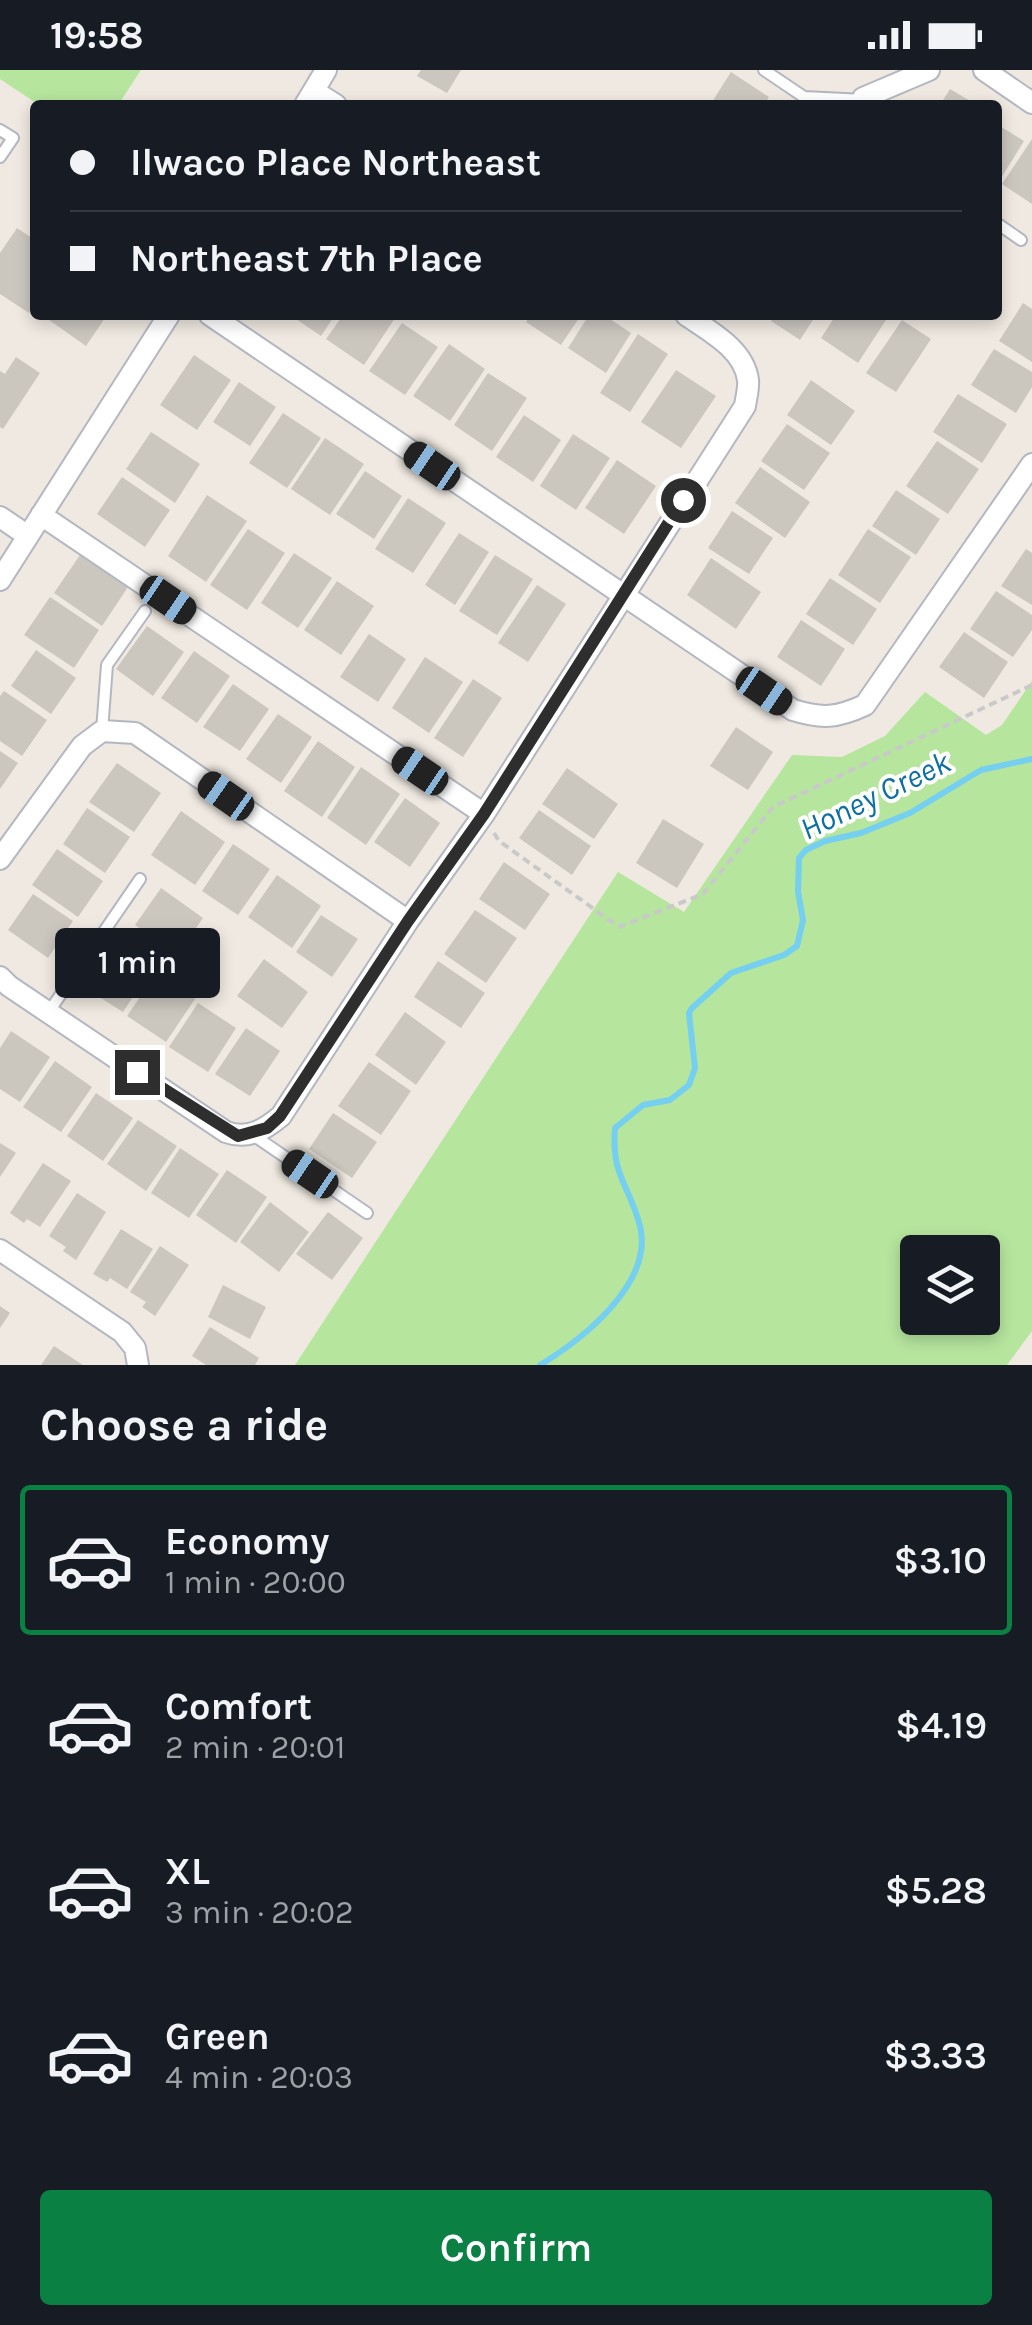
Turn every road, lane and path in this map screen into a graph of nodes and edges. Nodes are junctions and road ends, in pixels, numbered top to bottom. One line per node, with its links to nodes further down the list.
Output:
1 (326, 70): 5 (street)
2 (764, 70): 6 (lane)
3 (929, 70): 7 (street)
4 (984, 70): 8 (street)
5 (309, 98)
6 (835, 100)
7 (870, 100)
8 (1032, 104)
9 (0, 130): 10 (lane)
10 (0, 157)
11 (1002, 227): 12 (lane)
12 (1022, 240)
13 (166, 320): 17 (street)
14 (217, 320): 21 (street)
15 (693, 320): 21 (street)
16 (1032, 464): 21 (street)
17 (42, 514): 19 (street); 25 (street)
18 (0, 516): 19 (street)
19 (28, 536): 20 (street)
20 (0, 580)
21 (621, 596): 25 (street)
22 (145, 610): 24 (lane)
23 (1032, 685): 25 (path)
24 (102, 731): 26 (street); 28 (street)
25 (484, 814): 28 (street)
26 (0, 859)
27 (140, 879): 30 (lane)
28 (408, 921): 31 (street)
29 (0, 977): 30 (street)
30 (48, 1013): 31 (street)
31 (252, 1134): 32 (lane)
32 (367, 1213)
33 (0, 1250): 34 (street)
34 (138, 1364)

